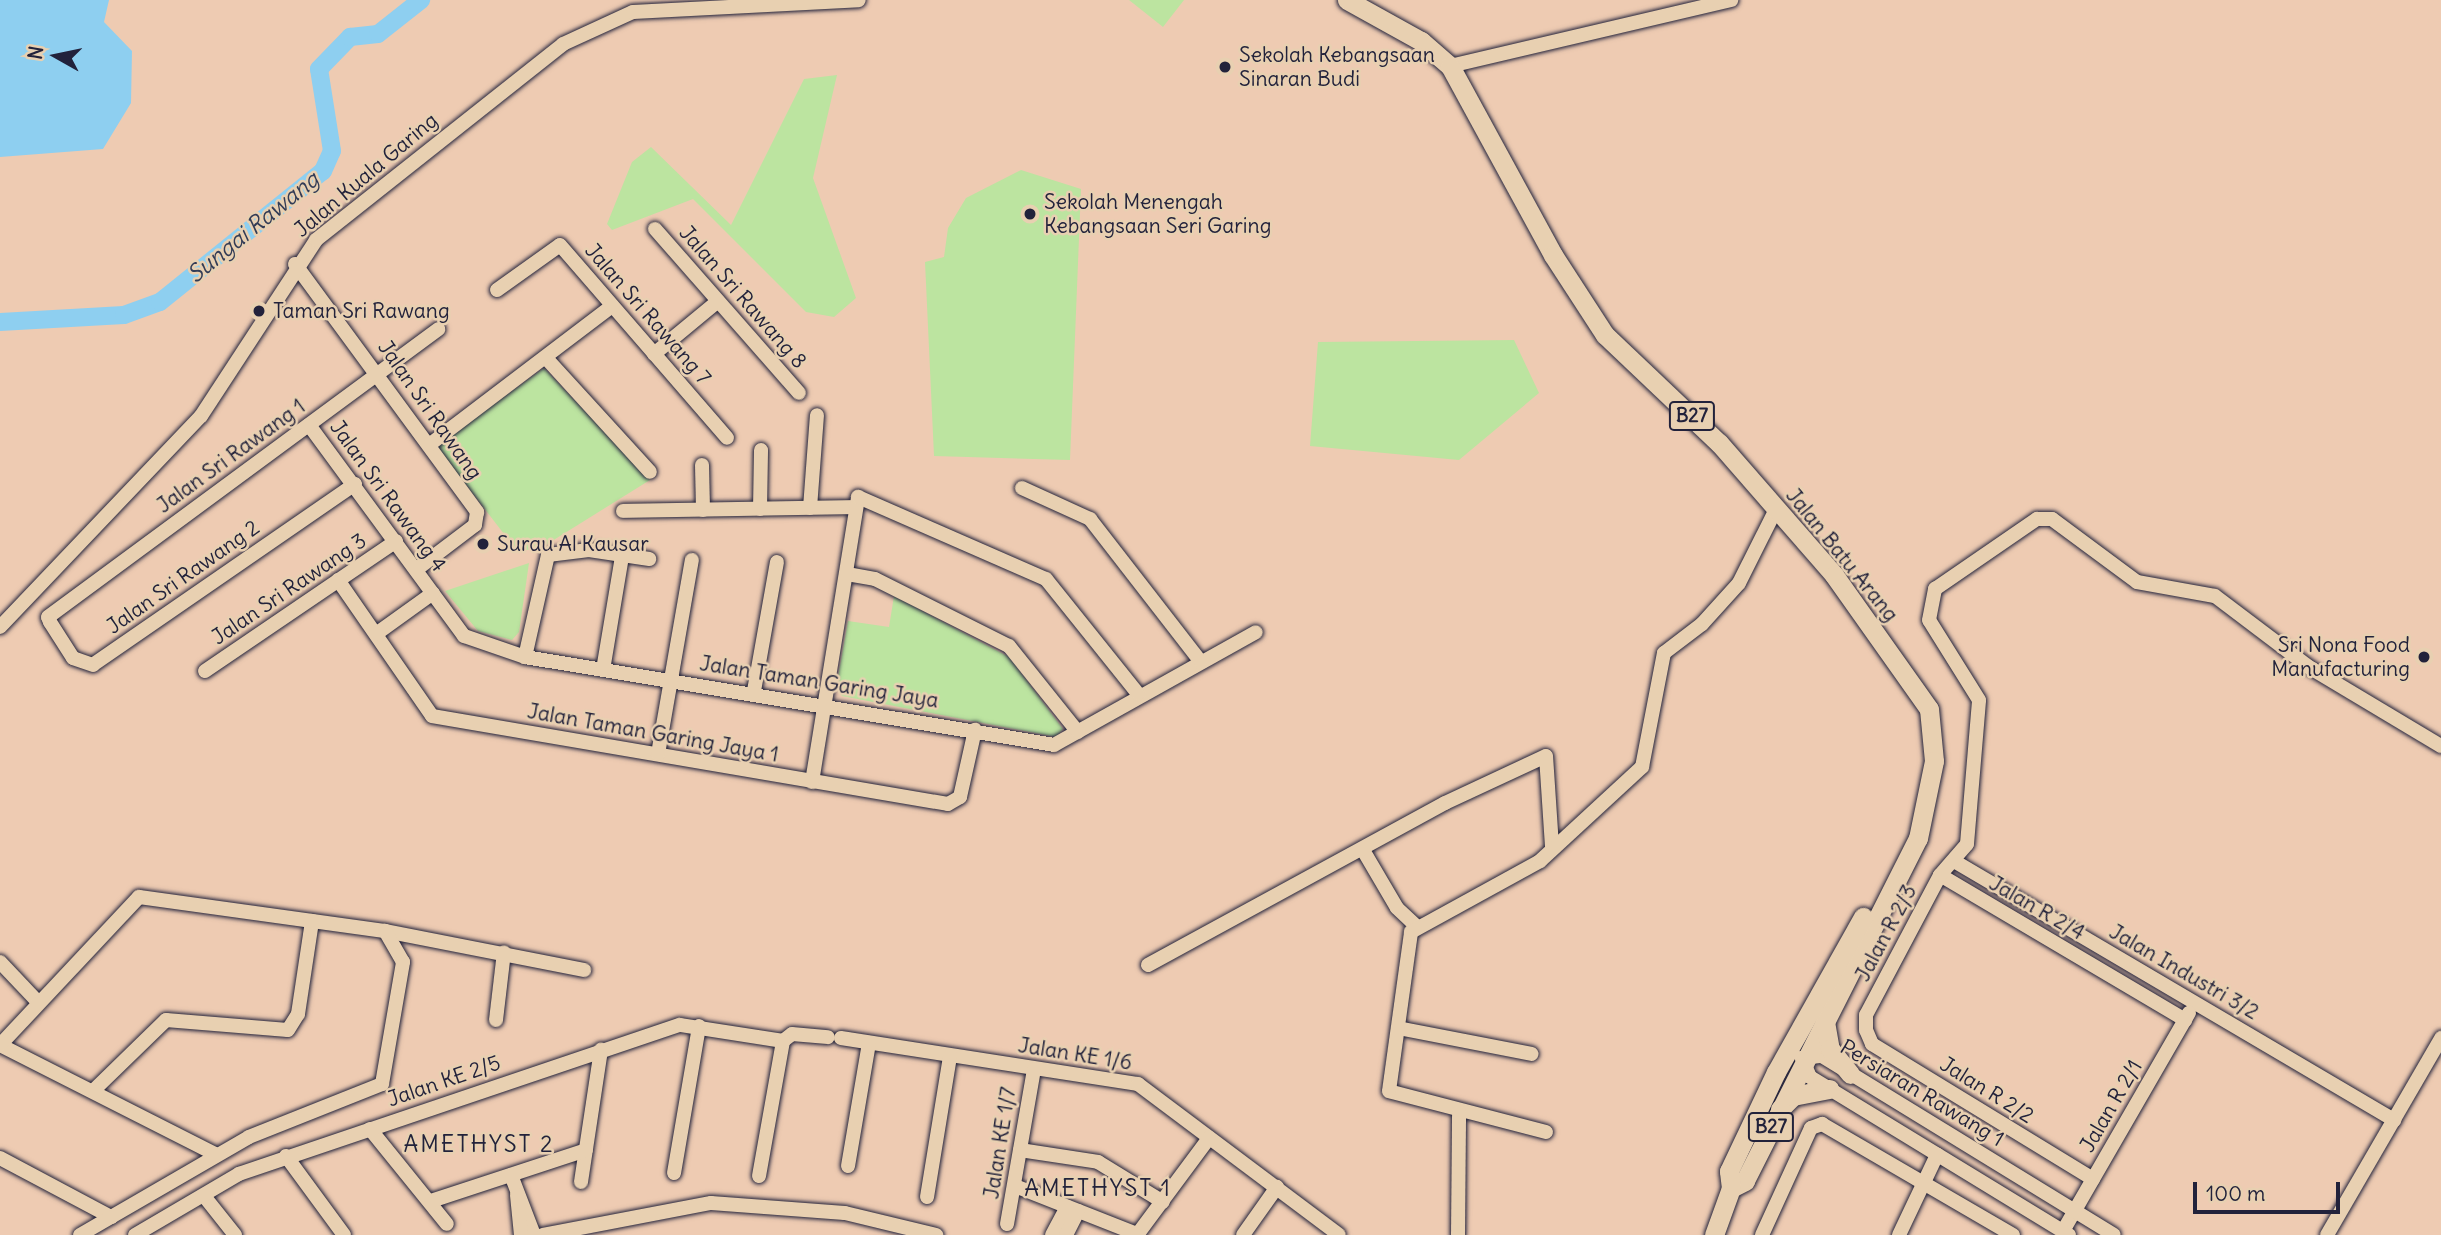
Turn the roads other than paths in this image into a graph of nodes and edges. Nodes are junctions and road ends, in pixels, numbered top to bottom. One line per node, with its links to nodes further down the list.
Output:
1 (859, 0): 6 (street, Jalan Kuala Garing)
2 (1347, 0): 4 (main road, Jalan Batu Arang / B27)
3 (1731, 0): 4 (street)
4 (1450, 66): 27 (main road, Jalan Batu Arang / B27)
5 (655, 229): 8 (street, Jalan Sri Rawang 8)
6 (295, 264): 13 (street, Jalan Sri Rawang); 40 (street, Jalan Kuala Garing)
7 (496, 290): 9 (street, Jalan Sri Rawang 7)
8 (719, 301): 11 (street); 14 (street, Jalan Sri Rawang 8)
9 (612, 306): 11 (street, Jalan Sri Rawang 7); 12 (street)
10 (438, 329): 13 (street, Jalan Sri Rawang 1)
11 (654, 354): 17 (street, Jalan Sri Rawang 7)
12 (546, 358): 18 (street); 21 (street)
13 (379, 373): 16 (street, Jalan Sri Rawang 1); 18 (street, Jalan Sri Rawang)
14 (799, 393)
15 (817, 415): 24 (street)
16 (309, 425): 22 (street, Jalan Sri Rawang 4); 39 (street, Jalan Sri Rawang 1)
17 (727, 439)
18 (429, 445): 35 (street, Jalan Sri Rawang)
19 (761, 450): 26 (street)
20 (702, 465): 28 (street)
21 (650, 472)
22 (355, 484): 30 (street, Jalan Sri Rawang 4); 39 (street, Jalan Sri Rawang 2)
23 (1022, 488): 44 (street)
24 (810, 508): 25 (street); 26 (street)
25 (852, 508): 36 (street); 49 (street)
26 (760, 509): 28 (street)
27 (1776, 509): 56 (street); 60 (main road, Jalan Batu Arang / B27)
28 (703, 510): 29 (street)
29 (623, 511)
30 (396, 541): 35 (street, Jalan Sri Rawang 4); 37 (street, Jalan Sri Rawang 3)
31 (622, 556): 32 (street); 43 (street); 45 (street)
32 (649, 559)
33 (692, 560): 47 (street)
34 (778, 562): 48 (street)
35 (417, 569): 38 (street, Jalan Sri Rawang 4)
36 (848, 574): 50 (street); 52 (street)
37 (338, 580): 42 (street, Jalan Taman Garing Jaya 1); 46 (street, Jalan Sri Rawang 3)
38 (433, 593): 42 (street); 43 (street, Jalan Taman Garing Jaya)
39 (48, 617)
40 (0, 627)
41 (1256, 632): 44 (street, Jalan Taman Garing Jaya)
42 (376, 634): 54 (street, Jalan Taman Garing Jaya 1)
43 (525, 657): 45 (street, Jalan Taman Garing Jaya)
44 (1200, 661): 49 (street, Jalan Taman Garing Jaya)
45 (603, 670): 47 (street, Jalan Taman Garing Jaya)
46 (205, 671)
47 (674, 680): 48 (street, Jalan Taman Garing Jaya); 54 (street)
48 (754, 691): 50 (street, Jalan Taman Garing Jaya)
49 (1138, 694): 52 (street, Jalan Taman Garing Jaya)
50 (826, 703): 51 (street, Jalan Taman Garing Jaya); 55 (street)
51 (975, 730): 52 (street, Jalan Taman Garing Jaya); 55 (street, Jalan Taman Garing Jaya 1)
52 (1078, 732)
53 (2441, 746): 58 (street, Jalan R 2/3)
54 (658, 754): 55 (street, Jalan Taman Garing Jaya 1)
55 (812, 782)
56 (1552, 847): 57 (street); 62 (street)
57 (1363, 850): 62 (street); 66 (street)
58 (1954, 860): 59 (street, Jalan R 2/3); 69 (street, Jalan Industri 3/2)
59 (1940, 875): 72 (street, Jalan R 2/4); 76 (street, Jalan R 2/3)
60 (1897, 876): 70 (main road, Jalan Batu Arang / B27); 75 (main road)
61 (312, 921): 63 (street); 68 (street); 88 (street)
62 (1415, 925): 74 (street)
63 (386, 931): 64 (street); 97 (street)
64 (504, 952): 67 (street); 71 (street)
65 (0, 962): 68 (street)
66 (1148, 965)
67 (584, 970)
68 (38, 1002): 88 (street)
69 (2195, 1003): 72 (street, Jalan R 2/1); 91 (street, Jalan Industri 3/2)
70 (1824, 1016): 83 (main road, Jalan Batu Arang / B27); 86 (main road)
71 (496, 1020)
72 (2186, 1020): 105 (street, Jalan R 2/1)
73 (699, 1026): 78 (street, Jalan KE 2/5); 80 (street, Jalan KE 2/5); 102 (street)
74 (1398, 1028): 81 (street); 90 (street)
75 (1798, 1030): 83 (main road); 85 (main road)
76 (1866, 1030): 105 (street, Jalan R 2/2)
77 (2441, 1038): 91 (street)
78 (783, 1041): 79 (street, Jalan KE 1/6); 104 (street)
79 (869, 1043): 82 (street, Jalan KE 1/6); 101 (street)
80 (601, 1049): 92 (street, Jalan KE 2/5); 95 (street)
81 (1532, 1055)
82 (950, 1056): 84 (street, Jalan KE 1/6); 113 (street)
83 (1802, 1058): 85 (main road); 86 (street, Persiaran Rawang 1); 87 (street); 89 (main road, Jalan Batu Arang / B27)
84 (1034, 1069): 94 (street, Jalan KE 1/6); 96 (street, Jalan KE 1/7)
85 (1776, 1072): 110 (main road)
86 (1850, 1073): 117 (street, Persiaran Rawang 1)
87 (1829, 1089): 89 (main road); 98 (street)
88 (93, 1091): 97 (street)
89 (1779, 1110): 110 (main road, Jalan Batu Arang / B27)
90 (1459, 1114): 93 (street); 135 (street)
91 (2394, 1119): 141 (street)
92 (370, 1129): 99 (street, Jalan KE 2/5); 114 (street)
93 (1546, 1132)
94 (1209, 1138): 109 (street, Jalan KE 1/6); 115 (street)
95 (586, 1150): 103 (street); 107 (street)
96 (1020, 1150): 108 (street, Jalan KE 1/7); 115 (street)
97 (215, 1154): 118 (street)
98 (1937, 1155): 106 (street); 121 (street)
99 (286, 1156): 112 (street, Jalan KE 2/5); 125 (street)
100 (0, 1158): 118 (street)
101 (848, 1166)
102 (674, 1173)
103 (510, 1175): 111 (street); 114 (street)
104 (758, 1176)
105 (2092, 1180): 117 (street, Jalan R 2/1)
106 (1921, 1181): 137 (street); 138 (street); 139 (street)
107 (581, 1182)
108 (1015, 1186): 116 (street); 120 (street, Jalan KE 1/7)
109 (1277, 1187): 133 (street); 134 (street, Jalan KE 1/6)
110 (1731, 1188): 136 (main road, Jalan Batu Arang / B27)
111 (517, 1195): 126 (street); 127 (street)
112 (204, 1196): 123 (street, Jalan KE 2/5); 124 (street)
113 (927, 1197)
114 (431, 1201): 119 (street)
115 (1163, 1202): 132 (street)
116 (1073, 1209): 130 (street); 131 (street); 132 (street)
117 (2075, 1210): 121 (street, Jalan R 2/1); 140 (street, Persiaran Rawang 1)
118 (111, 1217): 122 (street)
119 (447, 1224)
120 (1007, 1224)
121 (2066, 1233)
122 (80, 1235)
123 (135, 1235)
124 (235, 1235)
125 (344, 1235)
126 (521, 1235)
127 (534, 1235)
128 (543, 1235): 129 (street)
129 (936, 1235)
130 (1052, 1235)
131 (1066, 1235)
132 (1137, 1235)
133 (1243, 1235)
134 (1339, 1235)
135 (1458, 1235)
136 (1714, 1235)
137 (1762, 1235)
138 (1899, 1235)
139 (2013, 1235)
140 (2115, 1235)
141 (2326, 1235)

